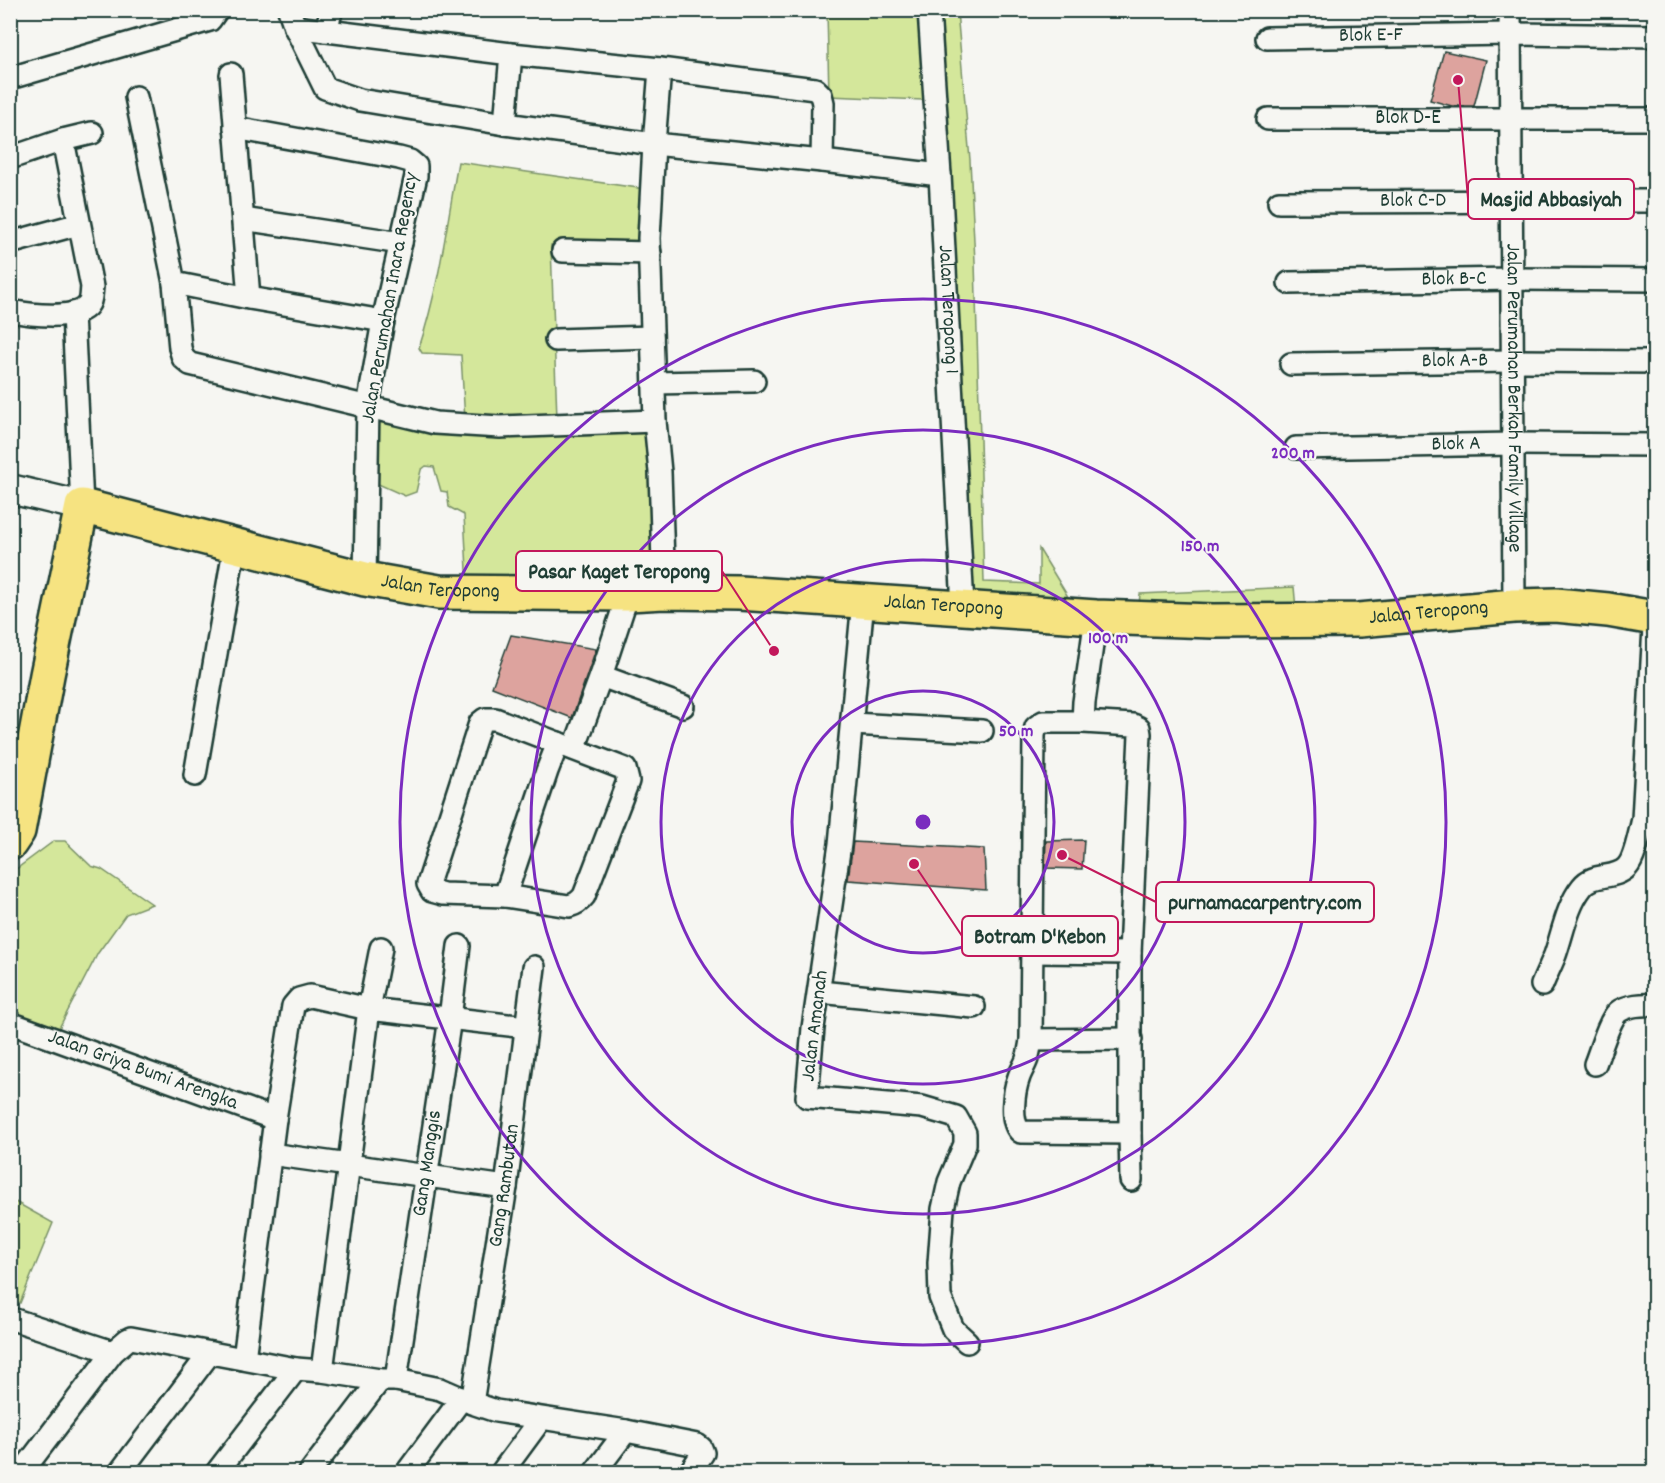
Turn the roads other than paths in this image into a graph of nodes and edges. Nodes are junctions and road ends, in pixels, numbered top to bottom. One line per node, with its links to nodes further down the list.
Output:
1 (217, 10): 14 (street)
2 (332, 10): 7 (street)
3 (919, 10): 4 (street)
4 (928, 10): 26 (street, Jalan Teropong 1)
5 (1510, 10): 8 (street, Jalan Perumahan Berkah Family Village)
6 (292, 19): 7 (street); 19 (street)
7 (325, 31): 11 (street)
8 (1510, 34): 9 (street, Blok E-F); 10 (street, Blok E-F); 17 (street, Jalan Perumahan Berkah Family Village)
9 (1654, 36)
10 (1266, 38)
11 (511, 54): 12 (street); 19 (street)
12 (660, 69): 23 (street); 25 (street)
13 (231, 74): 20 (street)
14 (10, 78)
15 (136, 97): 38 (street)
16 (1268, 119): 17 (street, Blok D-E)
17 (1510, 119): 18 (street, Blok D-E); 27 (street, Jalan Perumahan Berkah Family Village)
18 (1654, 119)
19 (505, 124): 23 (street)
20 (235, 128): 30 (street); 33 (street, Jalan Perumahan Inara Regency)
21 (92, 133): 22 (street)
22 (63, 141): 24 (street); 31 (street)
23 (654, 144): 25 (street); 35 (street)
24 (10, 158)
25 (822, 160): 26 (street)
26 (940, 175): 64 (street, Jalan Teropong 1)
27 (1511, 201): 28 (street, Blok C-D); 29 (street, Blok C-D); 36 (street, Jalan Perumahan Berkah Family Village)
28 (1654, 201)
29 (1279, 202)
30 (243, 219): 33 (street); 40 (street)
31 (79, 224): 32 (street); 42 (street)
32 (10, 243)
33 (401, 243): 43 (street, Jalan Perumahan Inara Regency)
34 (562, 251): 35 (street)
35 (650, 253): 44 (street)
36 (1512, 279): 37 (street, Blok B-C); 39 (street, Blok B-C); 46 (street, Jalan Perumahan Berkah Family Village)
37 (1654, 280)
38 (174, 283): 40 (street); 51 (street)
39 (1289, 283)
40 (249, 298): 43 (street)
41 (10, 311): 42 (street)
42 (73, 313): 57 (street)
43 (383, 321): 51 (street, Jalan Perumahan Inara Regency)
44 (652, 337): 45 (street); 50 (street)
45 (556, 340)
46 (1512, 361): 47 (street, Blok A-B); 48 (street, Blok A-B); 53 (street, Jalan Perumahan Berkah Family Village)
47 (1654, 363)
48 (1291, 364)
49 (754, 381): 50 (street)
50 (654, 382): 52 (street)
51 (368, 406): 52 (street); 59 (street, Jalan Perumahan Inara Regency)
52 (655, 421): 60 (street)
53 (1513, 444): 54 (street, Blok A); 55 (street, Blok A); 63 (street, Jalan Perumahan Berkah Family Village)
54 (1654, 445)
55 (1296, 448)
56 (10, 489): 57 (street)
57 (76, 504): 58 (main road, Jalan Teropong); 75 (main road)
58 (235, 544): 59 (main road, Jalan Teropong); 74 (street)
59 (365, 579): 61 (main road, Jalan Teropong)
60 (664, 592): 61 (main road, Jalan Teropong); 62 (main road, Jalan Teropong)
61 (627, 594): 68 (street)
62 (863, 601): 64 (main road, Jalan Teropong); 71 (street, Jalan Amanah)
63 (1514, 606): 65 (main road, Jalan Teropong); 66 (main road, Jalan Teropong)
64 (963, 607): 65 (main road, Jalan Teropong)
65 (1096, 617): 70 (street)
66 (1654, 618)
67 (1654, 627): 82 (street)
68 (601, 676): 69 (street); 73 (street)
69 (683, 706)
70 (1083, 722): 79 (street); 80 (street)
71 (852, 724): 72 (street); 83 (street, Jalan Amanah)
72 (982, 732)
73 (566, 746): 76 (street); 76 (street); 76 (street)
74 (195, 775)
75 (10, 843)
76 (505, 896)
77 (459, 945): 87 (street, Gang Manggis)
78 (381, 948): 86 (street)
79 (1033, 952): 80 (street); 91 (street)
80 (1130, 953): 90 (street)
81 (534, 967): 89 (street, Gang Rambutan)
82 (1542, 985)
83 (819, 992): 85 (street); 101 (street, Jalan Amanah)
84 (1654, 1005): 92 (street)
85 (974, 1007)
86 (369, 1009): 87 (street); 93 (street); 96 (street)
87 (450, 1018): 89 (street); 97 (street, Gang Manggis)
88 (10, 1023): 93 (street, Jalan Griya Bumi Arengka)
89 (526, 1027): 99 (street, Gang Rambutan)
90 (1131, 1039): 91 (street); 94 (street)
91 (1031, 1041): 94 (street)
92 (1595, 1064)
93 (274, 1119): 95 (street)
94 (1130, 1132): 98 (street)
95 (270, 1154): 96 (street); 104 (street)
96 (349, 1166): 97 (street); 106 (street)
97 (425, 1176): 99 (street); 107 (street, Gang Manggis)
98 (1131, 1180)
99 (506, 1187): 108 (street, Gang Rambutan)
100 (12, 1319): 102 (street)
101 (967, 1342)
102 (113, 1352): 103 (street); 112 (street)
103 (210, 1353): 104 (street); 113 (street)
104 (244, 1359): 105 (street)
105 (296, 1369): 106 (street); 114 (street)
106 (322, 1371): 107 (street)
107 (388, 1380): 108 (street); 115 (street)
108 (467, 1401): 109 (street); 116 (street)
109 (542, 1419): 110 (street); 117 (street)
110 (626, 1431): 111 (street); 118 (street)
111 (694, 1467)
112 (22, 1473)
113 (120, 1473)
114 (217, 1473)
115 (310, 1473)
116 (407, 1473)
117 (502, 1473)
118 (596, 1473)

